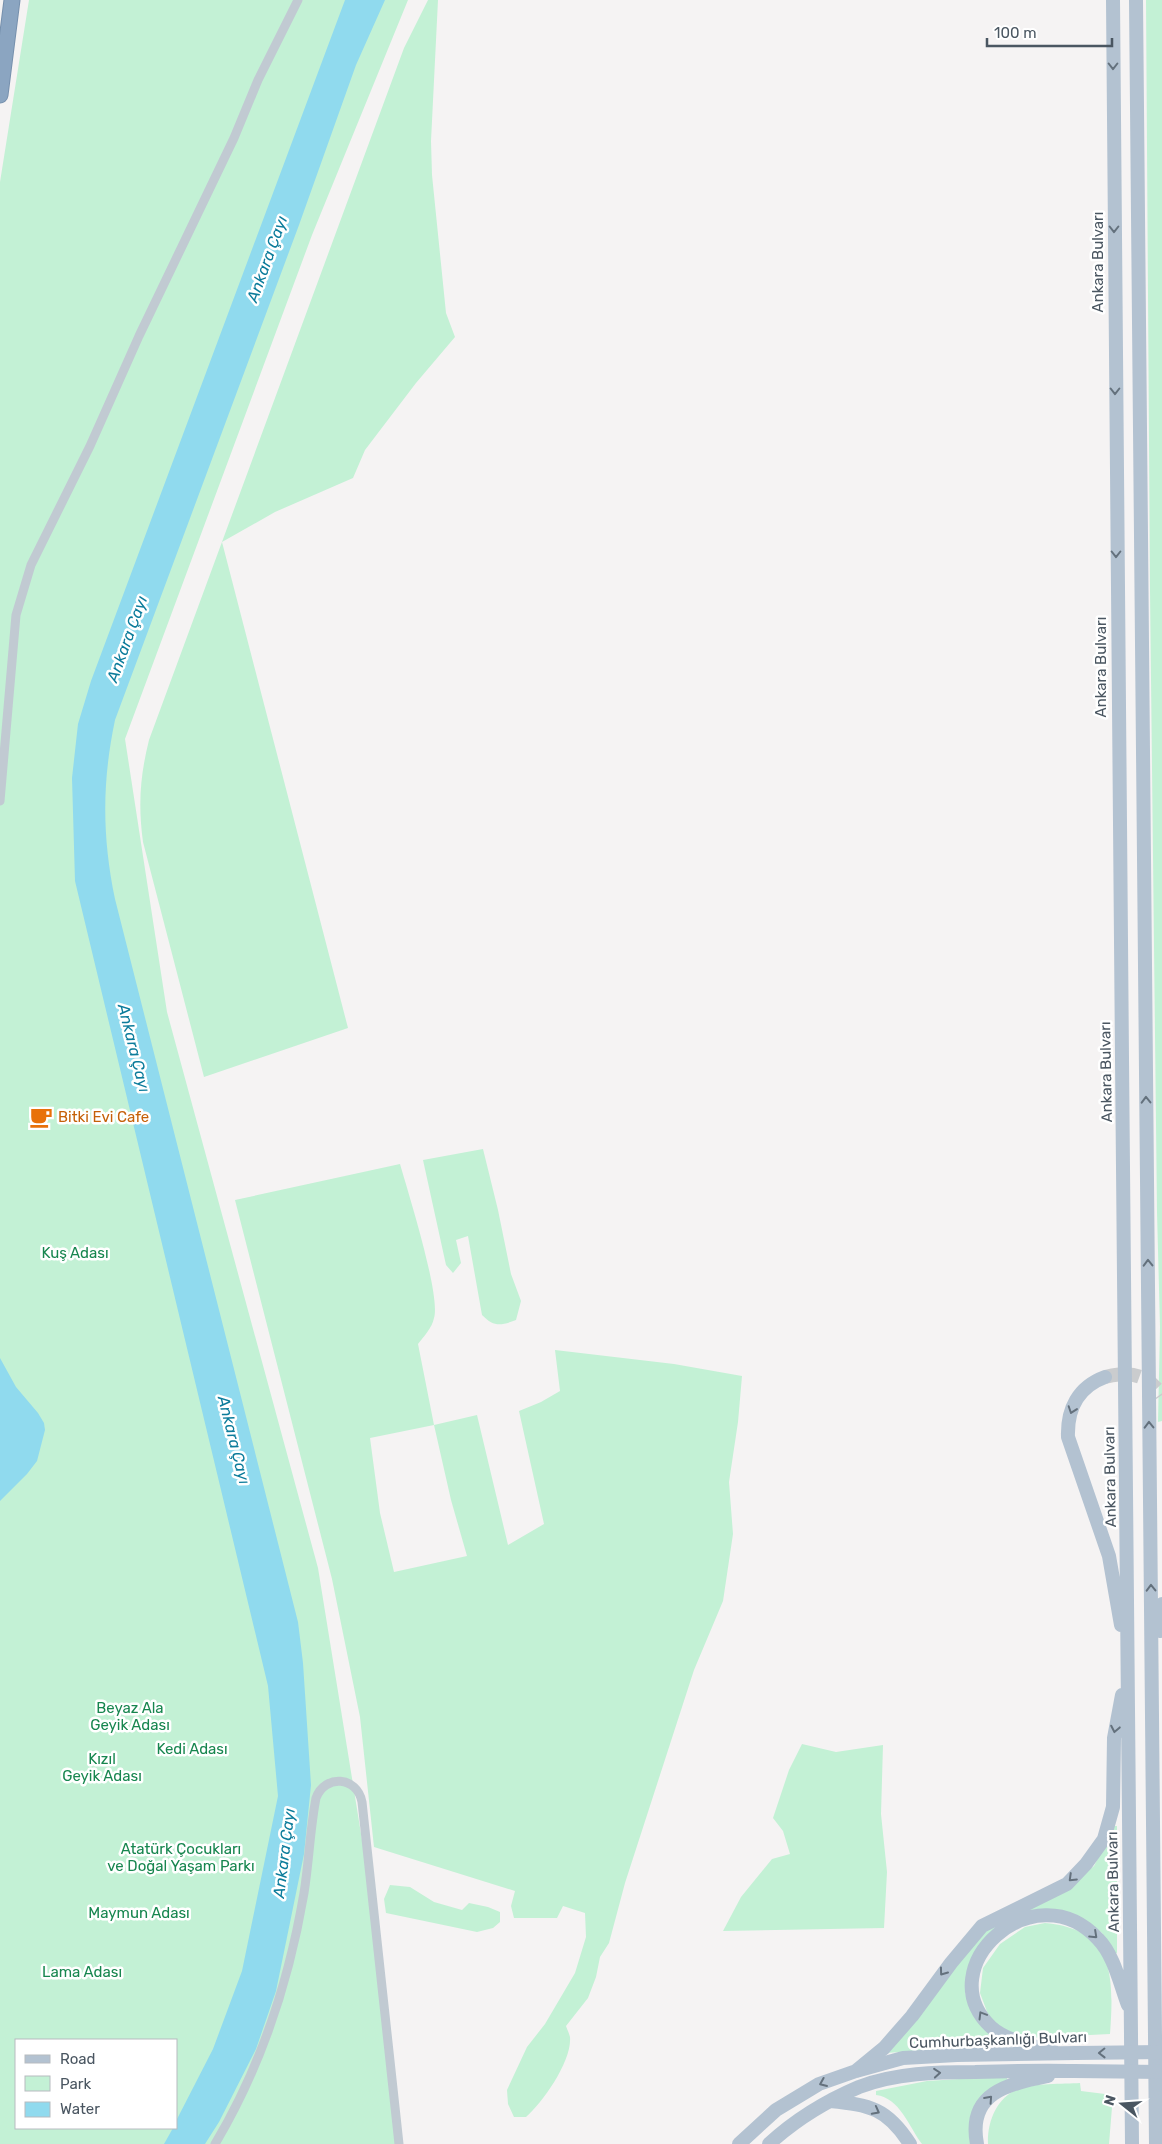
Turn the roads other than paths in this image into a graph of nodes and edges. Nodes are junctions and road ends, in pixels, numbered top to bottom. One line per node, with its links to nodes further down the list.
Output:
1 (12, 0): 5 (highway)
2 (298, 0): 6 (street)
3 (1113, 0): 9 (main road, Ankara Bulvarı, one-way to 9)
4 (1136, 0): 10 (main road, one-way to 4)
5 (0, 95)
6 (0, 801)
7 (1105, 1377): 9 (main road, one-way to 9)
8 (1162, 1604): 10 (main road)
9 (1128, 1664): 12 (main road, Ankara Bulvarı); 15 (main road, one-way to 15)
10 (1153, 1754): 11 (main road); 28 (main road)
11 (1162, 1904)
12 (1131, 2014): 13 (main road, one-way to 12); 19 (main road, Ankara Bulvarı)
13 (1054, 2052): 14 (main road, Cumhurbaşkanlığı Bulvarı, one-way to 13, bridge); 15 (main road, Cumhurbaşkanlığı Bulvarı)
14 (1162, 2052)
15 (856, 2071): 23 (main road, Cumhurbaşkanlığı Bulvarı, one-way to 23)
16 (1074, 2071): 17 (main road, Cumhurbaşkanlığı Bulvarı, bridge); 18 (main road, Cumhurbaşkanlığı Bulvarı, one-way to 16); 25 (main road, one-way to 16)
17 (1162, 2072)
18 (829, 2101): 20 (main road, one-way to 20); 24 (main road, Cumhurbaşkanlığı Bulvarı)
19 (1132, 2119): 26 (main road); 27 (main road, Ankara Bulvarı)
20 (910, 2143)
21 (215, 2144): 22 (street)
22 (399, 2144)
23 (739, 2144)
24 (769, 2144)
25 (977, 2144)
26 (1122, 2144)
27 (1132, 2144)
28 (1156, 2144)

